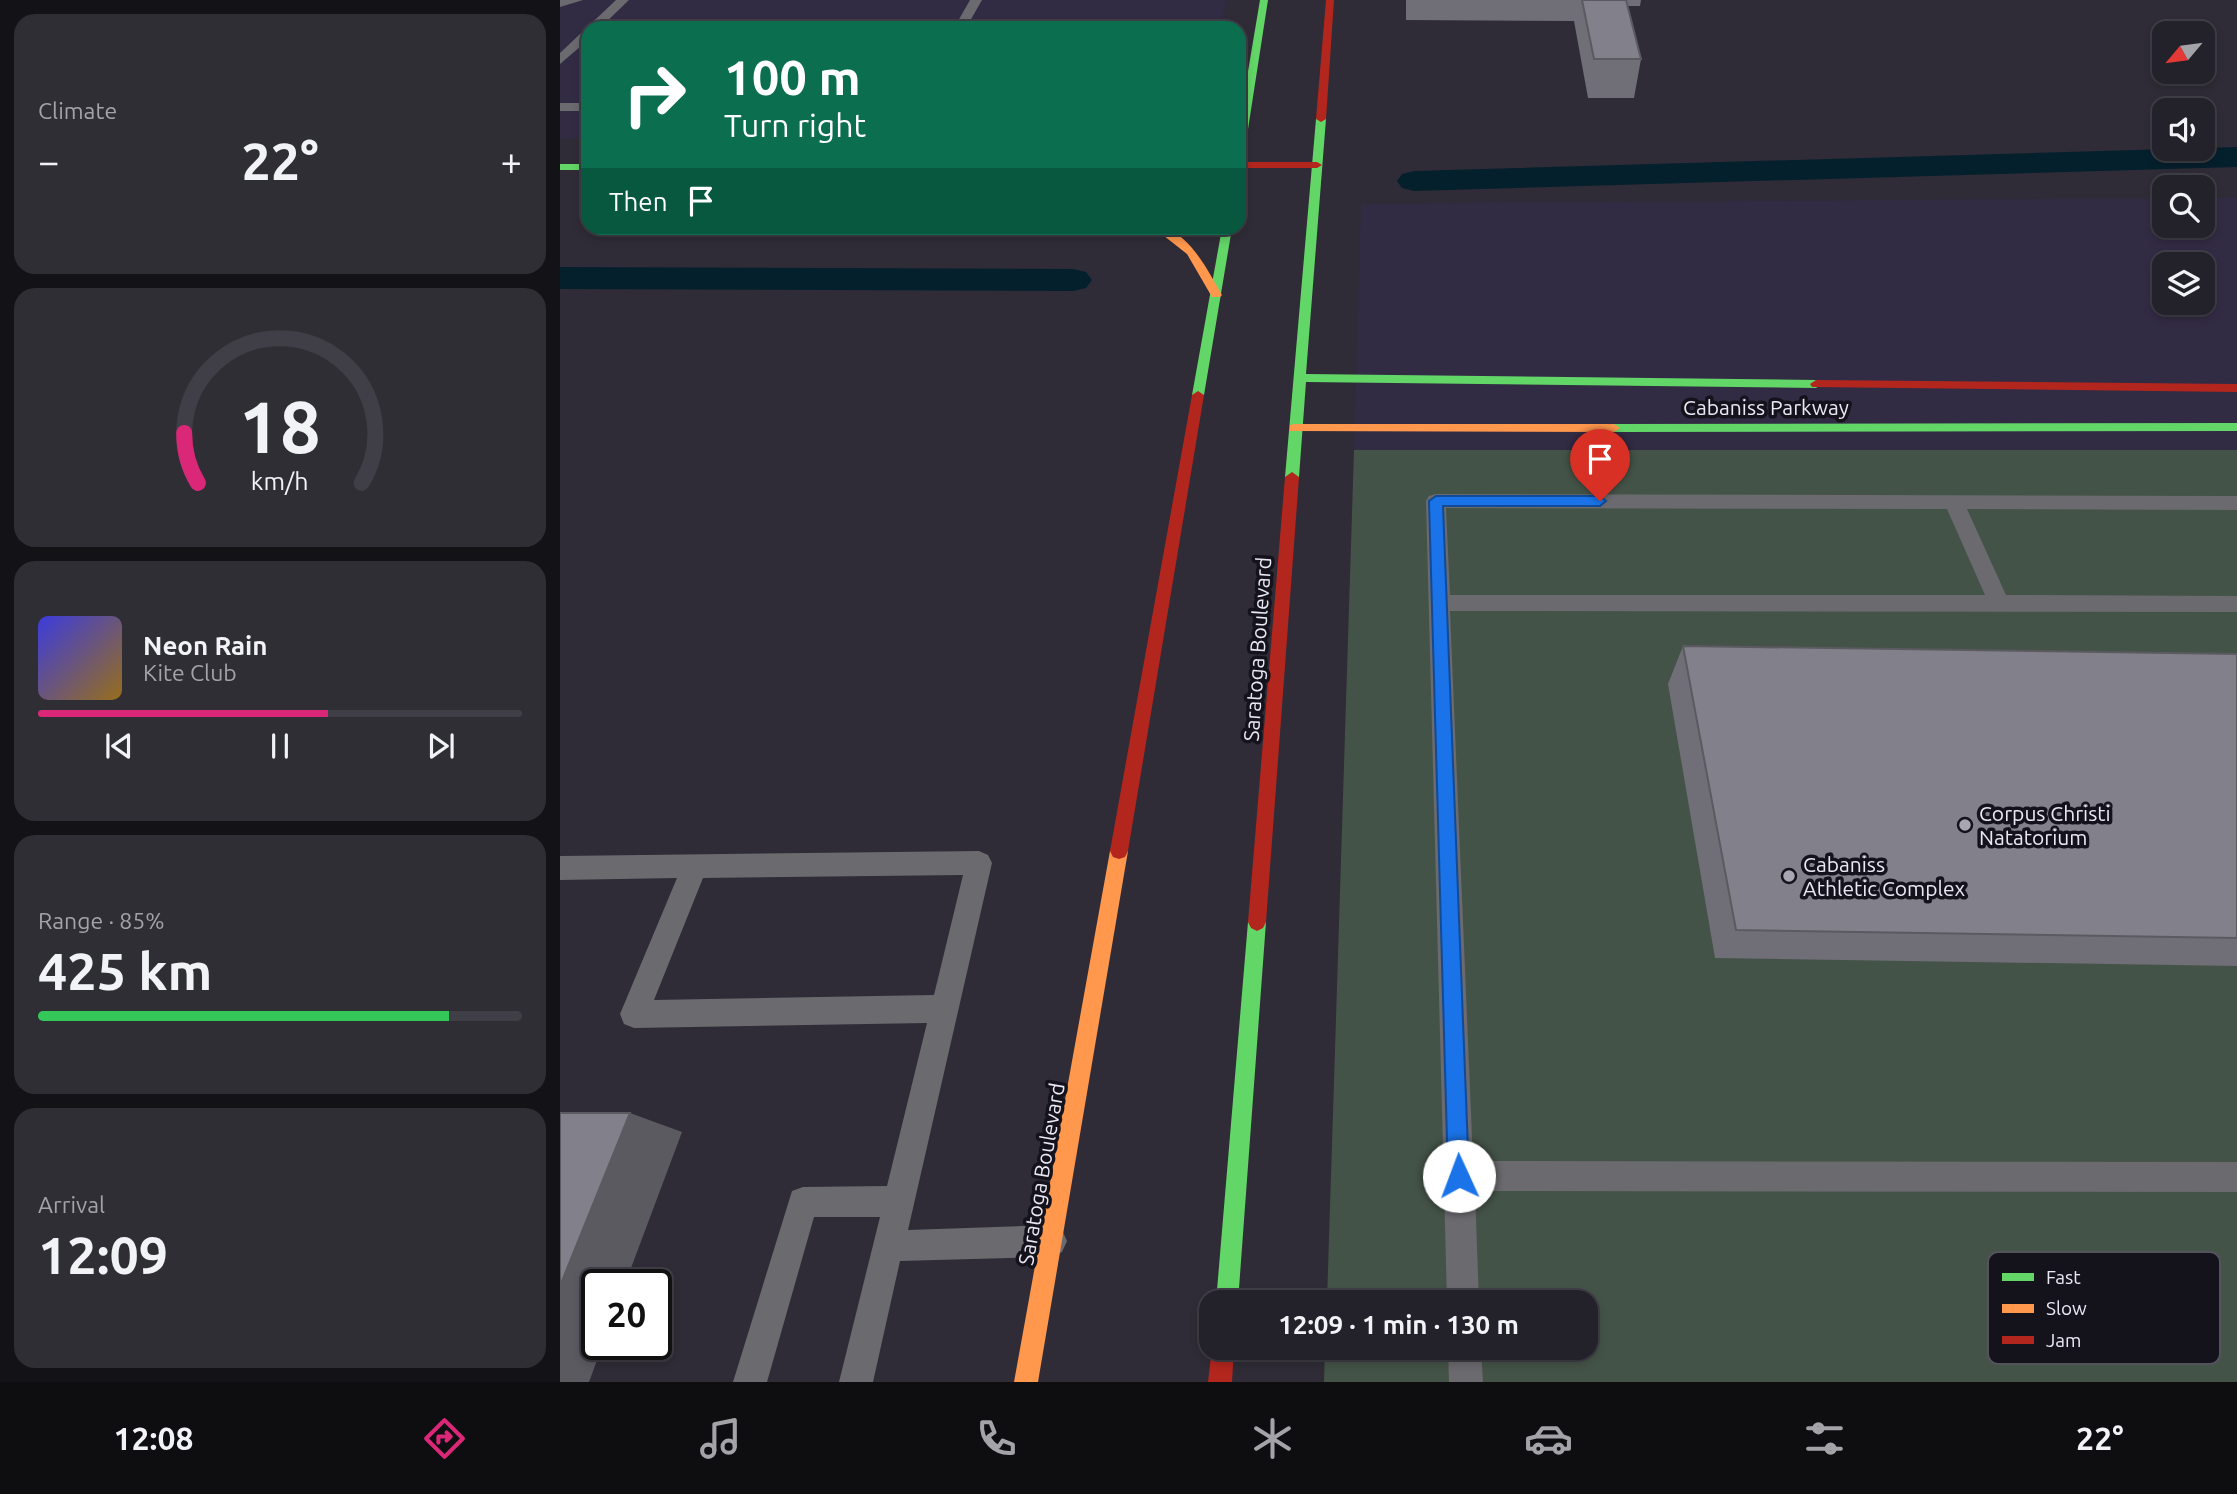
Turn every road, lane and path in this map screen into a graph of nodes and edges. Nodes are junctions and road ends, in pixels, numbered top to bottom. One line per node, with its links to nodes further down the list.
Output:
1 (577, 0): 6 (lane)
2 (623, 0): 7 (lane)
3 (976, 0): 8 (lane)
4 (1264, 0): 11 (main road)
5 (1330, 0): 17 (main road, Saratoga Boulevard)
6 (560, 2)
7 (600, 21)
8 (964, 21)
9 (581, 40): 10 (lane)
10 (560, 60)
11 (1254, 63): 12 (main road); 15 (main road)
12 (1246, 70)
13 (560, 107): 14 (lane)
14 (581, 107)
15 (1246, 112)
16 (1246, 165): 17 (main road)
17 (1317, 165): 23 (main road, Saratoga Boulevard)
18 (560, 167): 19 (main road)
19 (581, 167)
20 (1168, 235): 22 (main road)
21 (1226, 235): 22 (main road, Saratoga Boulevard)
22 (1216, 295): 38 (main road, Saratoga Boulevard)
23 (1300, 378): 24 (main road, Cabaniss Parkway); 25 (main road, Saratoga Boulevard)
24 (2237, 388)
25 (1295, 428): 26 (main road, Cabaniss Parkway); 40 (main road, Saratoga Boulevard)
26 (2237, 428)
27 (1954, 502): 28 (lane); 29 (lane); 30 (lane)
28 (2237, 503)
29 (1440, 603): 30 (lane); 35 (lane)
30 (1999, 603): 31 (lane)
31 (2237, 604)
32 (695, 867): 33 (lane); 34 (lane); 34 (lane)
33 (560, 868)
34 (944, 1009): 37 (lane)
35 (1459, 1176): 36 (lane); 41 (lane)
36 (2237, 1177)
37 (898, 1201): 39 (lane); 44 (lane)
38 (1051, 1241): 39 (lane); 46 (main road, Saratoga Boulevard)
39 (888, 1246): 45 (lane)
40 (1228, 1290)
41 (1463, 1290)
42 (1222, 1360): 47 (main road)
43 (1465, 1360): 48 (lane)
44 (750, 1382)
45 (856, 1382)
46 (1026, 1382)
47 (1220, 1382)
48 (1466, 1382)

